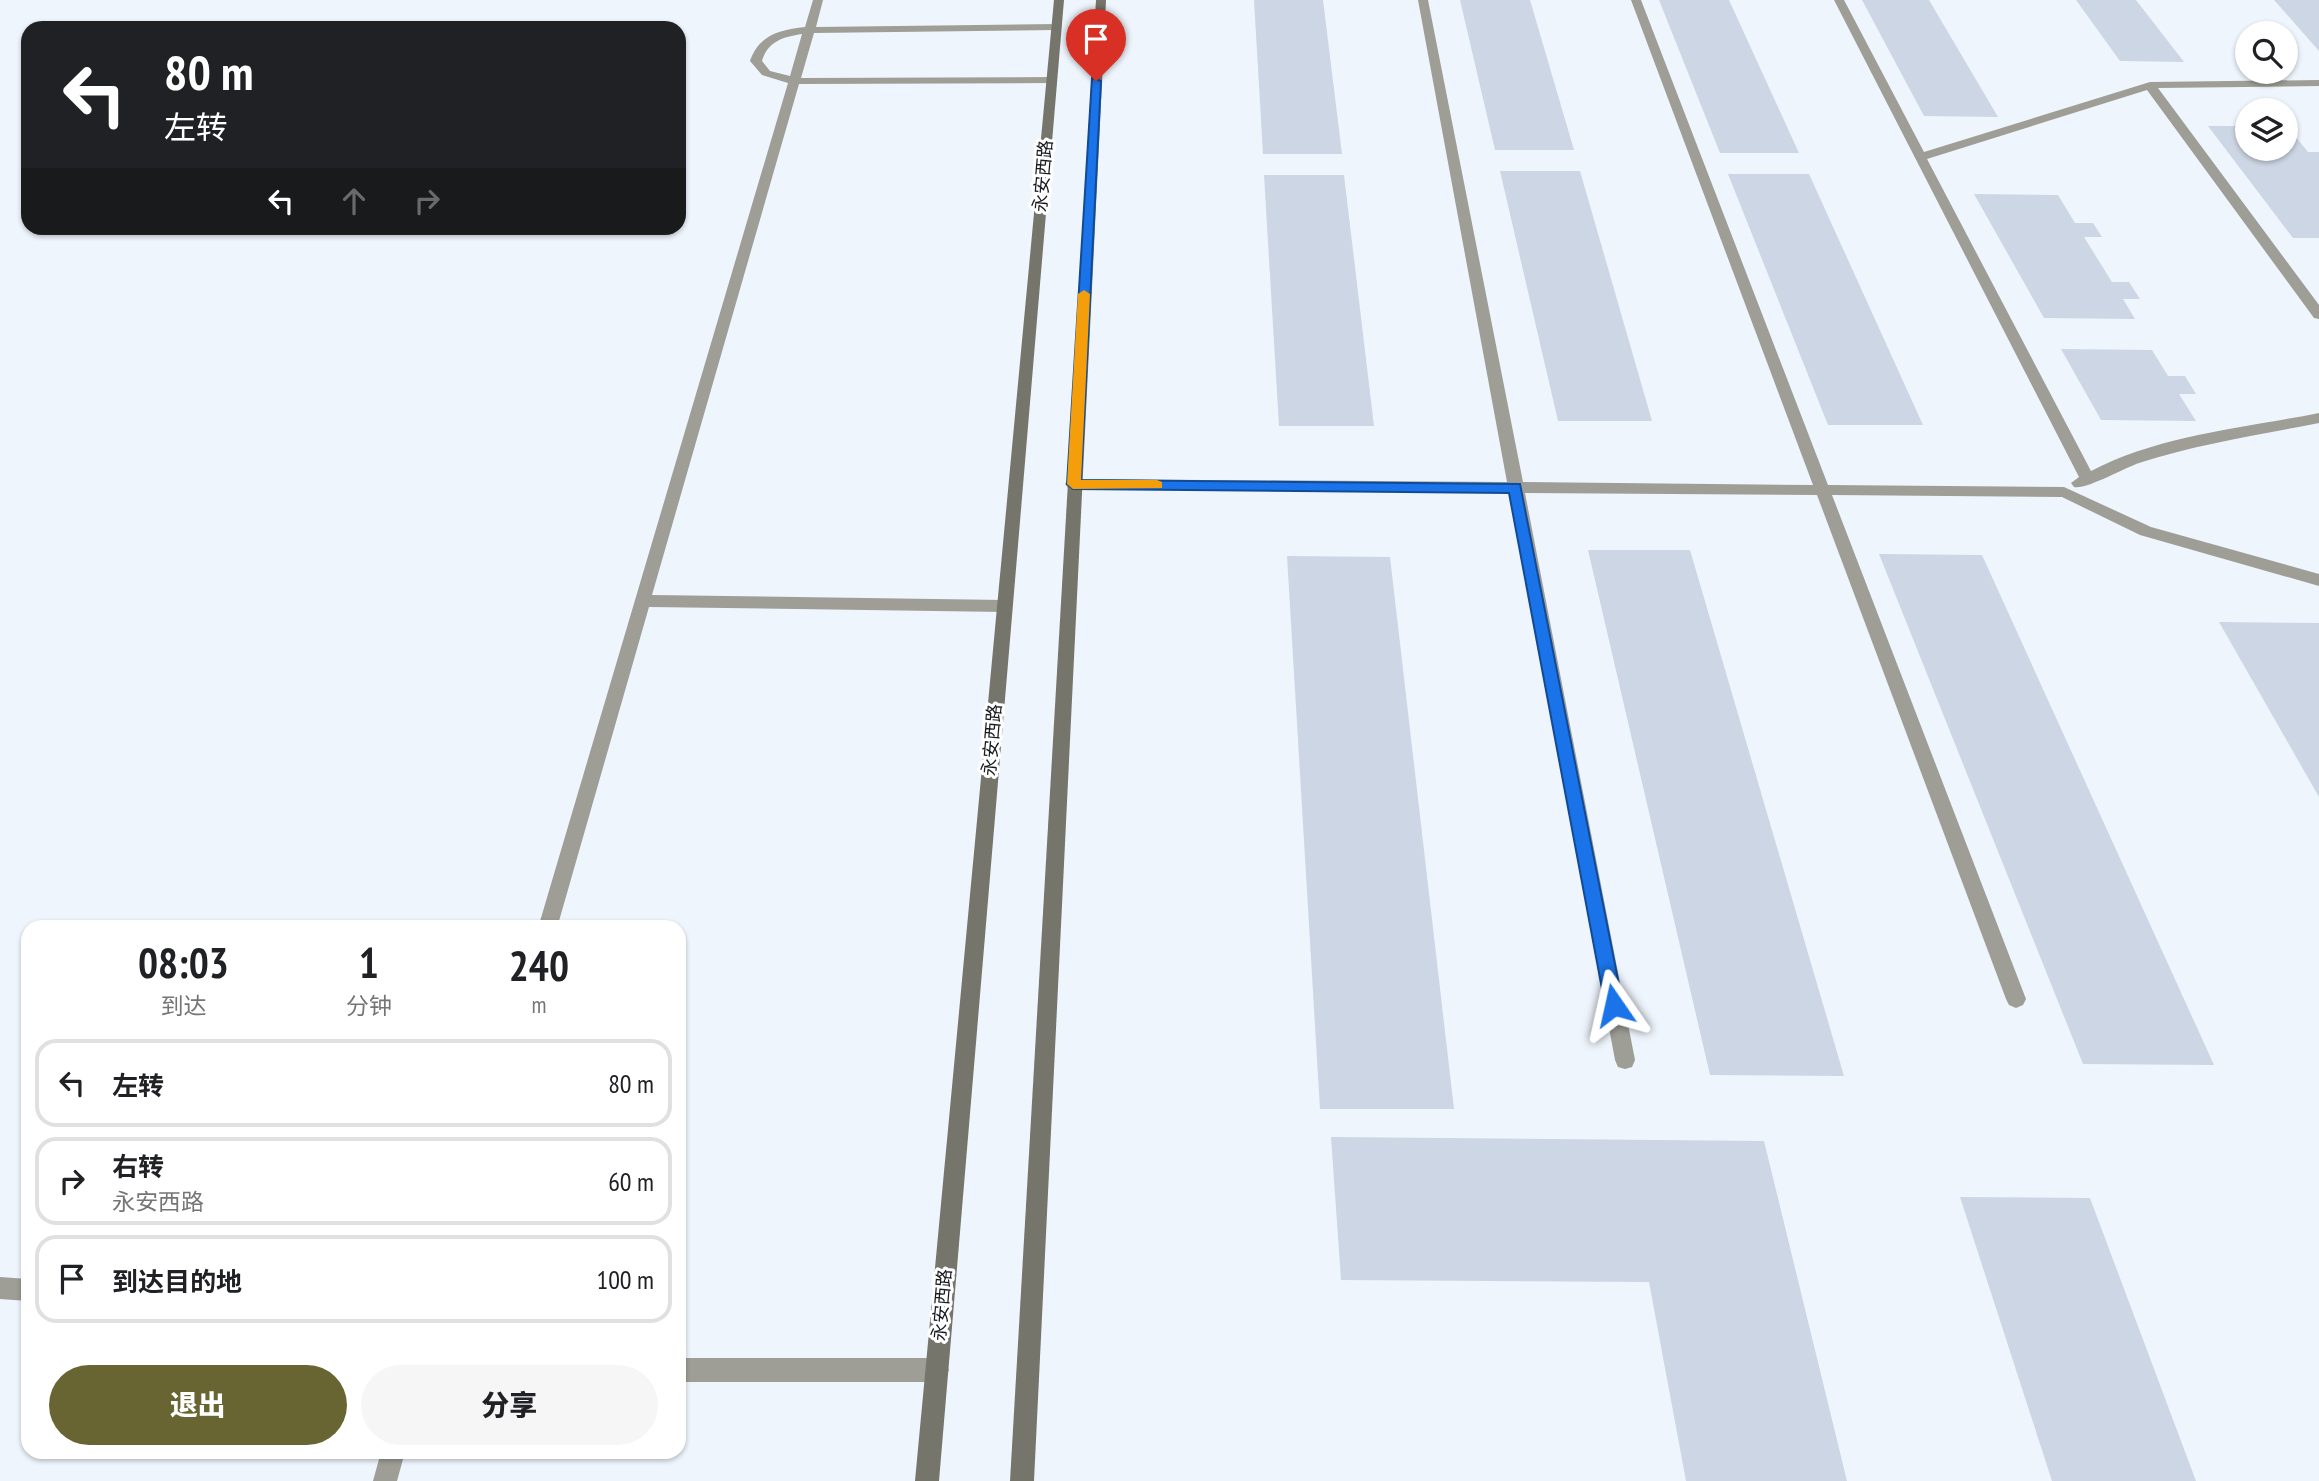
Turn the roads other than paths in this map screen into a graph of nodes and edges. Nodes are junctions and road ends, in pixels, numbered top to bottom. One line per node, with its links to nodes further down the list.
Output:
1 (818, 0): 8 (lane)
2 (1059, 0): 7 (main road, 永安西路)
3 (1101, 0): 17 (main road)
4 (1423, 0): 18 (lane)
5 (1636, 0): 19 (lane)
6 (1839, 0): 13 (lane)
7 (1056, 27): 8 (lane); 9 (main road, 永安西路)
8 (809, 30): 10 (lane); 10 (lane)
9 (1051, 80): 10 (lane); 23 (main road, 永安西路)
10 (794, 81): 22 (lane)
11 (2319, 83): 12 (lane)
12 (2150, 85): 13 (lane); 14 (lane)
13 (1920, 157): 16 (lane)
14 (2319, 315)
15 (2319, 418): 16 (lane)
16 (2087, 478): 20 (lane)
17 (1073, 484): 18 (lane); 34 (main road)
18 (1515, 488): 19 (lane); 26 (lane)
19 (1822, 490): 20 (lane); 25 (lane)
20 (2064, 492): 21 (lane)
21 (2319, 580)
22 (642, 601): 23 (lane); 24 (lane)
23 (1004, 606): 30 (main road, 永安西路)
24 (549, 920)
25 (2016, 999)
26 (1625, 1060)
27 (0, 1288): 28 (lane)
28 (21, 1290)
29 (686, 1370): 30 (lane)
30 (937, 1370): 33 (main road, 永安西路)
31 (391, 1459): 32 (lane)
32 (385, 1481)
33 (927, 1481)
34 (1021, 1481)

